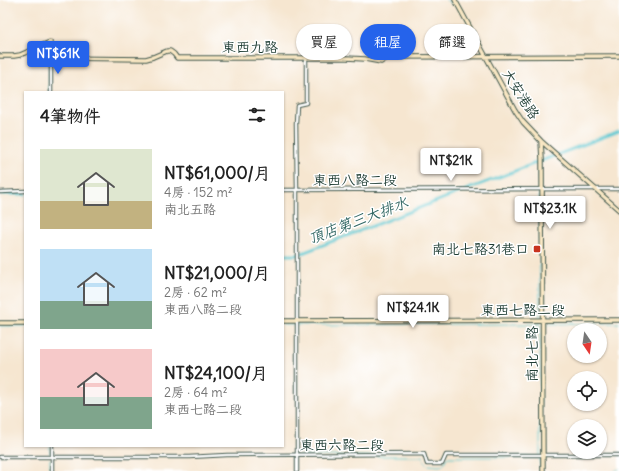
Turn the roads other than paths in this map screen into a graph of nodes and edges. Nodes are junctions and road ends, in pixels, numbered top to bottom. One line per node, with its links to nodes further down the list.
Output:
1 (455, 0): 7 (street, 大安港路)
2 (0, 56): 4 (street)
3 (619, 56): 7 (street, 東西九路)
4 (51, 58): 5 (street, 東西九路); 9 (street)
5 (296, 58)
6 (352, 58): 7 (street, 東西九路)
7 (486, 58): 10 (street, 大安港路)
8 (306, 60): 15 (street)
9 (51, 91)
10 (541, 141): 11 (street, 大安港路); 12 (street, 南北七路)
11 (595, 188): 12 (street, 東西八路二段); 13 (street, 東西八路二段); 18 (street)
12 (542, 189): 15 (street, 東西八路二段); 19 (street, 南北七路)
13 (619, 189)
14 (284, 190): 15 (street, 東西八路二段)
15 (297, 190): 22 (street)
16 (24, 191): 17 (street)
17 (0, 192)
18 (619, 210)
19 (543, 320): 20 (street, 東西七路二段); 22 (street, 東西七路二段); 27 (street, 南北七路)
20 (619, 320)
21 (284, 321): 22 (street, 東西七路二段)
22 (296, 321): 26 (street)
23 (0, 323): 24 (street)
24 (24, 323)
25 (52, 447): 30 (street)
26 (297, 455): 27 (street, 東西六路二段); 30 (street, 東西六路二段); 32 (street)
27 (542, 455): 28 (street, 東西六路二段); 33 (street, 南北七路)
28 (619, 455)
29 (0, 457): 30 (street, 東西六路二段)
30 (52, 457): 31 (street)
31 (52, 471)
32 (297, 471)
33 (543, 471)

